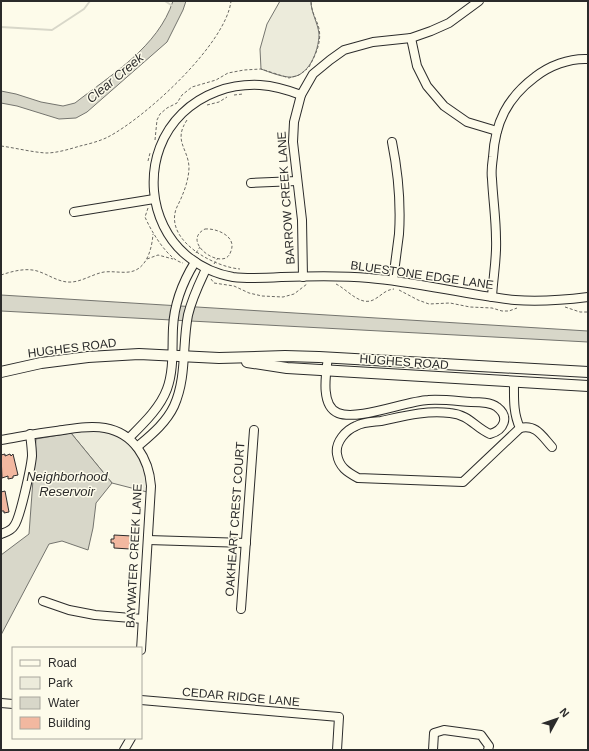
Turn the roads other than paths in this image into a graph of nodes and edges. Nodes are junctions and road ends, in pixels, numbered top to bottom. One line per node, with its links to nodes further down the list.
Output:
1 (479, 1): 2 (street, BARROW CREEK LANE)
2 (410, 38): 4 (street, BARROW CREEK LANE); 5 (street)
3 (588, 59): 5 (street)
4 (301, 95): 7 (street, BARROW CREEK LANE); 9 (street, BLUESTONE EDGE LANE)
5 (497, 131): 15 (street)
6 (392, 142): 14 (street)
7 (297, 182): 8 (street); 13 (street, BARROW CREEK LANE)
8 (251, 184)
9 (154, 199): 10 (street); 11 (street, BLUESTONE EDGE LANE)
10 (74, 212)
11 (196, 262): 12 (street, BLUESTONE EDGE LANE); 17 (street)
12 (208, 270): 13 (street, BLUESTONE EDGE LANE); 18 (street)
13 (303, 277): 14 (street, BLUESTONE EDGE LANE)
14 (393, 280): 15 (street, BLUESTONE EDGE LANE)
15 (492, 297): 16 (street, BLUESTONE EDGE LANE)
16 (588, 297)
17 (172, 356): 18 (main road, HUGHES ROAD); 22 (main road, HUGHES ROAD); 30 (street)
18 (183, 356): 20 (main road, HUGHES ROAD); 30 (street)
19 (328, 357): 20 (main road, HUGHES ROAD); 21 (street); 23 (main road, HUGHES ROAD)
20 (220, 358): 21 (main road, HUGHES ROAD)
21 (326, 370): 24 (main road, HUGHES ROAD); 26 (street)
22 (1, 372)
23 (588, 372)
24 (514, 382): 25 (main road, HUGHES ROAD); 26 (street)
25 (588, 386)
26 (520, 428): 31 (street)
27 (254, 430): 34 (street, OAKHEART CREST COURT)
28 (30, 434): 29 (street); 30 (street); 32 (street)
29 (1, 440)
30 (134, 443): 33 (street, BAYWATER CREEK LANE)
31 (552, 446)
32 (1, 534)
33 (148, 540): 34 (street); 37 (street, BAYWATER CREEK LANE)
34 (246, 544): 36 (street, OAKHEART CREST COURT)
35 (43, 601): 37 (street)
36 (241, 609)
37 (143, 619): 38 (street, BAYWATER CREEK LANE)
38 (141, 647)
39 (142, 700): 44 (street, CEDAR RIDGE LANE)
40 (1, 703): 41 (street)
41 (12, 704)
42 (130, 739): 43 (street)
43 (124, 750)
44 (337, 750)
45 (433, 750): 46 (street)
46 (488, 750)

